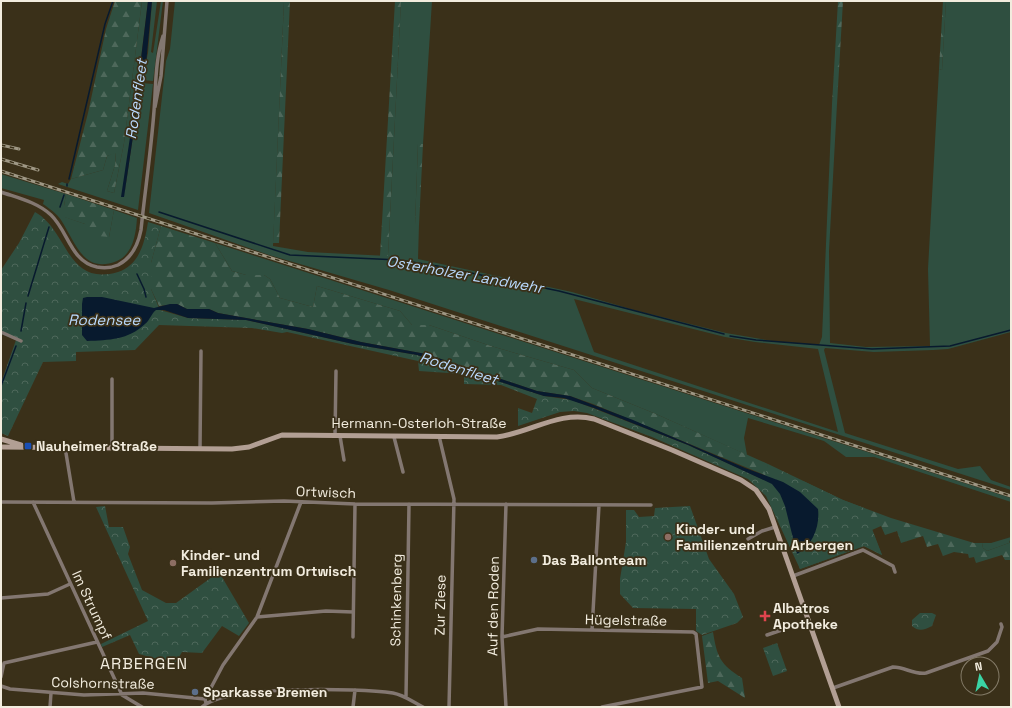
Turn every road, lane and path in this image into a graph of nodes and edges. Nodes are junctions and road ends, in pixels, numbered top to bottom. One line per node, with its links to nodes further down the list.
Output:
1 (167, 1): 2 (street)
2 (1, 192)
3 (1, 332): 4 (street)
4 (21, 342)
5 (201, 351): 16 (street)
6 (336, 371): 8 (street)
7 (112, 379): 15 (street)
8 (337, 436): 10 (street, Hermann-Osterloh-Straße); 16 (street, Hermann-Osterloh-Straße); 17 (street)
9 (439, 436): 10 (street, Hermann-Osterloh-Straße); 25 (street, Zur Ziese); 29 (street, Hermann-Osterloh-Straße)
10 (394, 437): 18 (street)
11 (1, 439): 12 (street, Hermann-Osterloh-Straße)
12 (24, 446): 13 (street, Hermann-Osterloh-Straße); 14 (street, Hermann-Osterloh-Straße)
13 (1, 447)
14 (65, 447): 15 (street, Hermann-Osterloh-Straße); 21 (street)
15 (112, 448): 16 (street, Hermann-Osterloh-Straße)
16 (200, 448)
17 (344, 460)
18 (403, 472)
19 (1, 502): 20 (street, Ortwisch)
20 (33, 502): 21 (street, Ortwisch); 33 (street, Im Strumpf)
21 (74, 502): 22 (street, Ortwisch)
22 (301, 502): 23 (street, Ortwisch); 36 (street)
23 (355, 504): 24 (street, Ortwisch); 35 (street)
24 (409, 504): 25 (street, Ortwisch); 50 (street, Schinkenberg)
25 (454, 504): 26 (street, Ortwisch); 59 (street, Zur Ziese)
26 (506, 504): 27 (street, Ortwisch); 42 (street, Auf den Roden)
27 (599, 505): 28 (street, Ortwisch); 39 (street)
28 (651, 505)
29 (775, 527): 30 (street); 32 (street, Hermann-Osterloh-Straße)
30 (748, 539)
31 (895, 572): 32 (street)
32 (793, 576): 37 (street, Hermann-Osterloh-Straße)
33 (70, 584): 34 (street); 43 (street, Im Strumpf)
34 (1, 598)
35 (353, 612): 36 (street); 41 (street)
36 (257, 617): 51 (street)
37 (808, 620): 40 (street); 46 (street, Hermann-Osterloh-Straße)
38 (1001, 624): 46 (street)
39 (592, 630): 42 (street, Hügelstraße); 53 (street, Hügelstraße)
40 (767, 635)
41 (353, 637)
42 (502, 637): 60 (street, Auf den Roden)
43 (96, 642): 44 (street); 49 (street, Im Strumpf)
44 (1, 677)
45 (1, 686): 48 (street, Colshornstraße)
46 (832, 688): 62 (street, Hermann-Osterloh-Straße)
47 (355, 690): 50 (street); 52 (street); 57 (street)
48 (51, 693): 49 (street, Colshornstraße); 54 (street)
49 (122, 695): 51 (street, Colshornstraße); 55 (street)
50 (406, 697): 58 (street)
51 (205, 699): 52 (street)
52 (206, 703): 56 (street)
53 (618, 706): 61 (street)
54 (50, 707)
55 (142, 707)
56 (202, 707)
57 (353, 707)
58 (423, 707)
59 (449, 707)
60 (506, 707)
61 (602, 707)
62 (838, 707)

